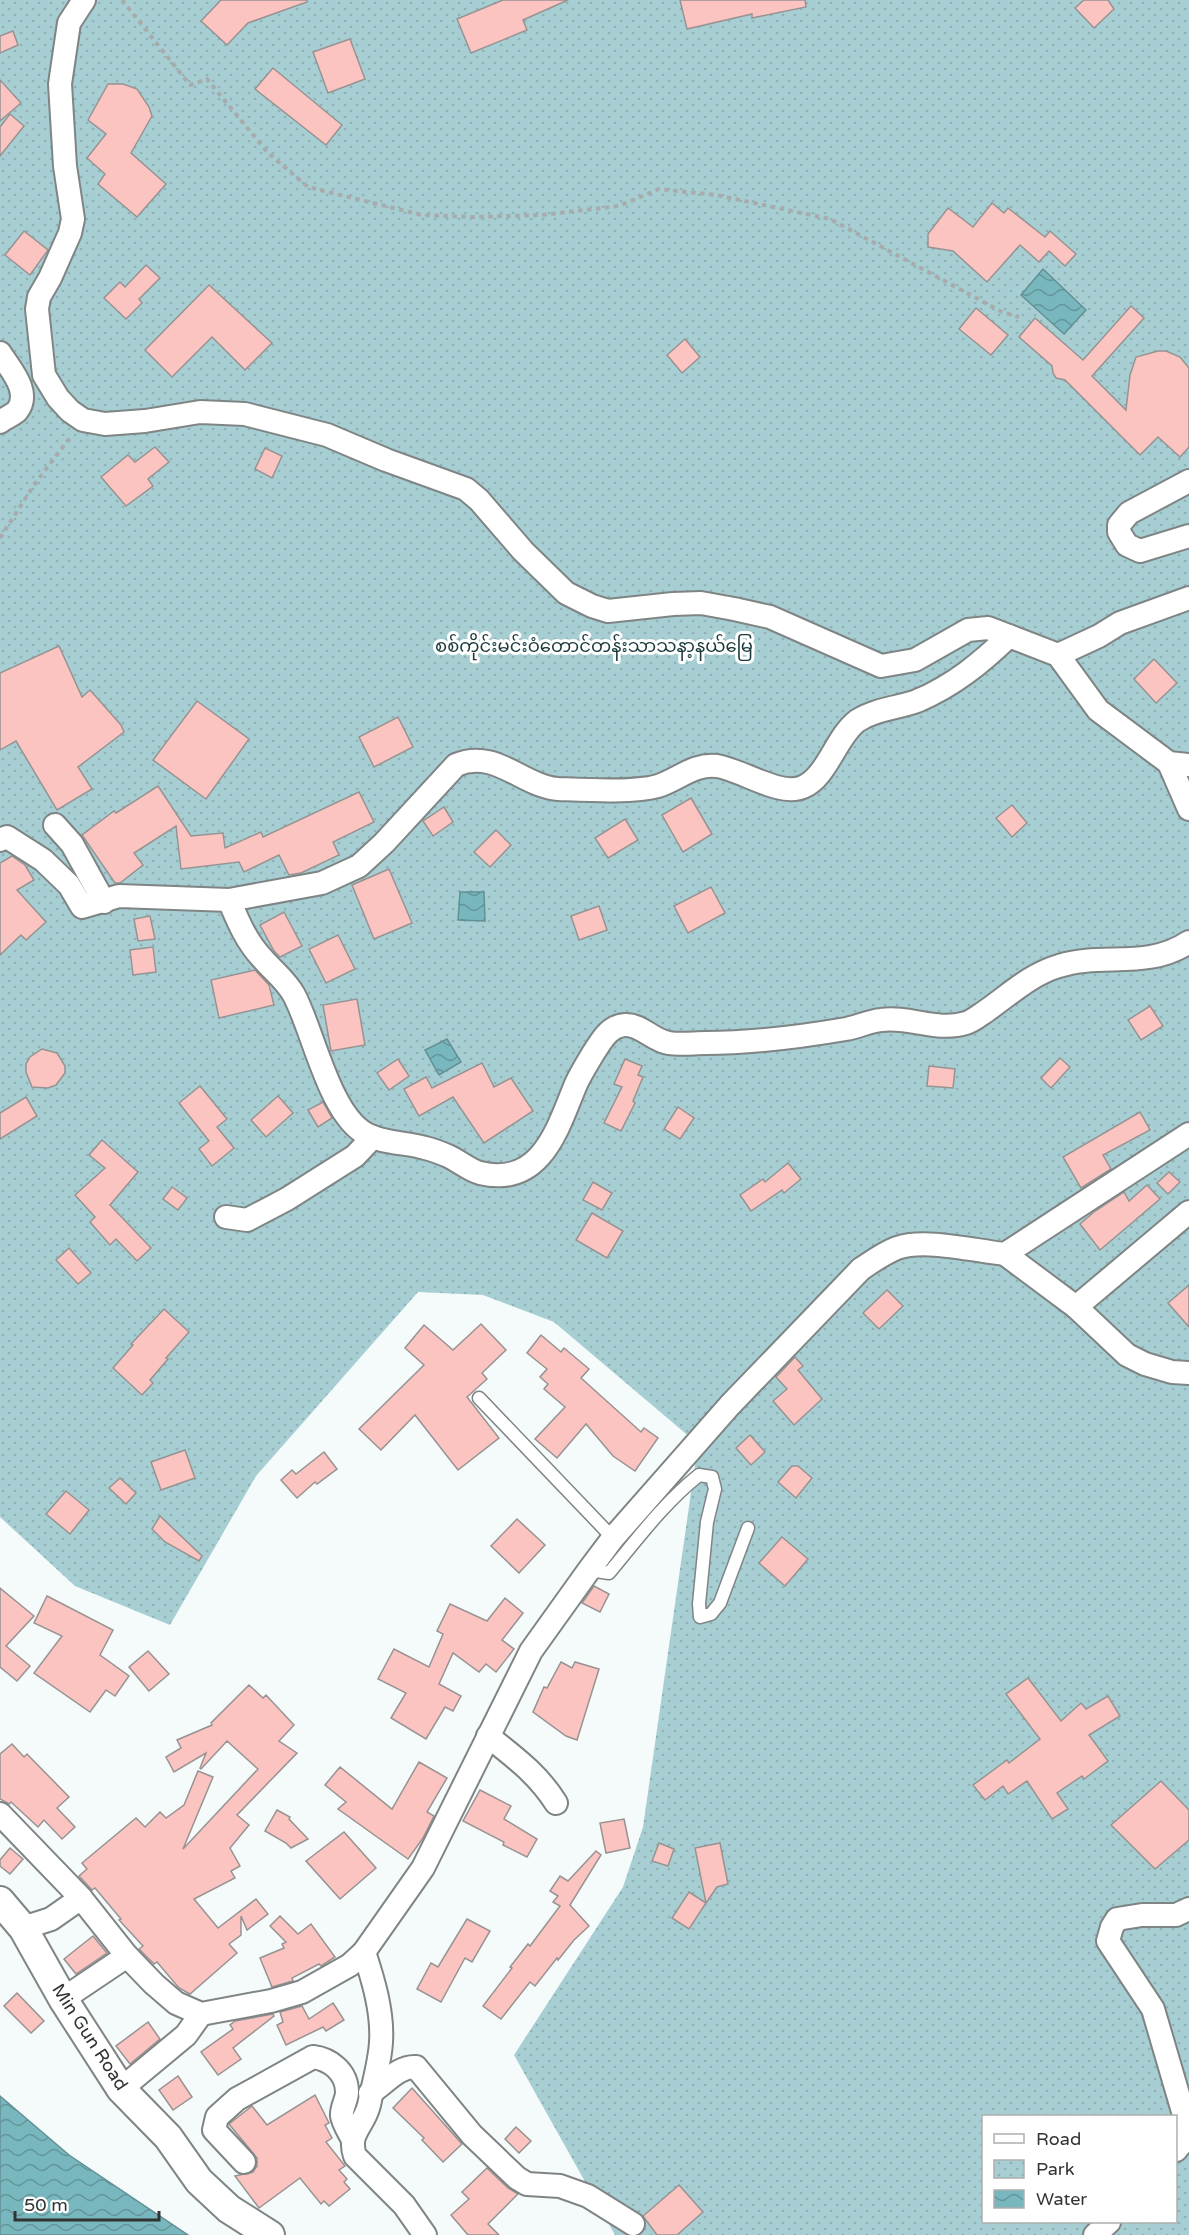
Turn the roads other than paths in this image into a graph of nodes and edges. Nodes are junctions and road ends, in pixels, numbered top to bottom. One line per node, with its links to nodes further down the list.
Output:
1 (84, 0): 7 (street)
2 (0, 353): 3 (street)
3 (0, 422)
4 (1189, 481): 5 (street)
5 (1189, 536)
6 (1189, 598): 8 (street)
7 (1009, 636): 8 (street); 13 (street)
8 (1058, 655): 9 (street)
9 (1179, 764): 10 (street)
10 (1189, 809)
11 (55, 825): 14 (street)
12 (2, 836): 14 (street)
13 (229, 900): 14 (street); 17 (street)
14 (104, 902)
15 (1189, 942): 17 (street)
16 (1189, 1134): 20 (street)
17 (373, 1137): 19 (street)
18 (1189, 1212): 21 (street)
19 (226, 1217)
20 (1005, 1254): 21 (street); 25 (street)
21 (1076, 1308): 22 (street)
22 (1189, 1373)
23 (479, 1398): 25 (lane)
24 (748, 1528): 26 (lane)
25 (613, 1538): 26 (street)
26 (589, 1570): 27 (street)
27 (488, 1736): 28 (street); 34 (street)
28 (556, 1803)
29 (0, 1814): 30 (street)
30 (81, 1898): 33 (street); 35 (street)
31 (0, 1900): 33 (street, Min Gun Road)
32 (1189, 1909): 40 (street)
33 (23, 1928): 36 (street, Min Gun Road)
34 (364, 1952): 37 (street); 39 (street)
35 (127, 1956): 36 (street); 37 (street)
36 (63, 1999): 38 (street, Min Gun Road)
37 (201, 2014): 38 (street)
38 (121, 2089): 46 (street, Min Gun Road)
39 (370, 2093): 41 (street); 45 (street)
40 (1189, 2133): 42 (street)
41 (352, 2138): 43 (street); 47 (street)
42 (1177, 2149)
43 (244, 2162)
44 (1108, 2223): 48 (street)
45 (633, 2224)
46 (270, 2235)
47 (424, 2235)
48 (1095, 2235)

